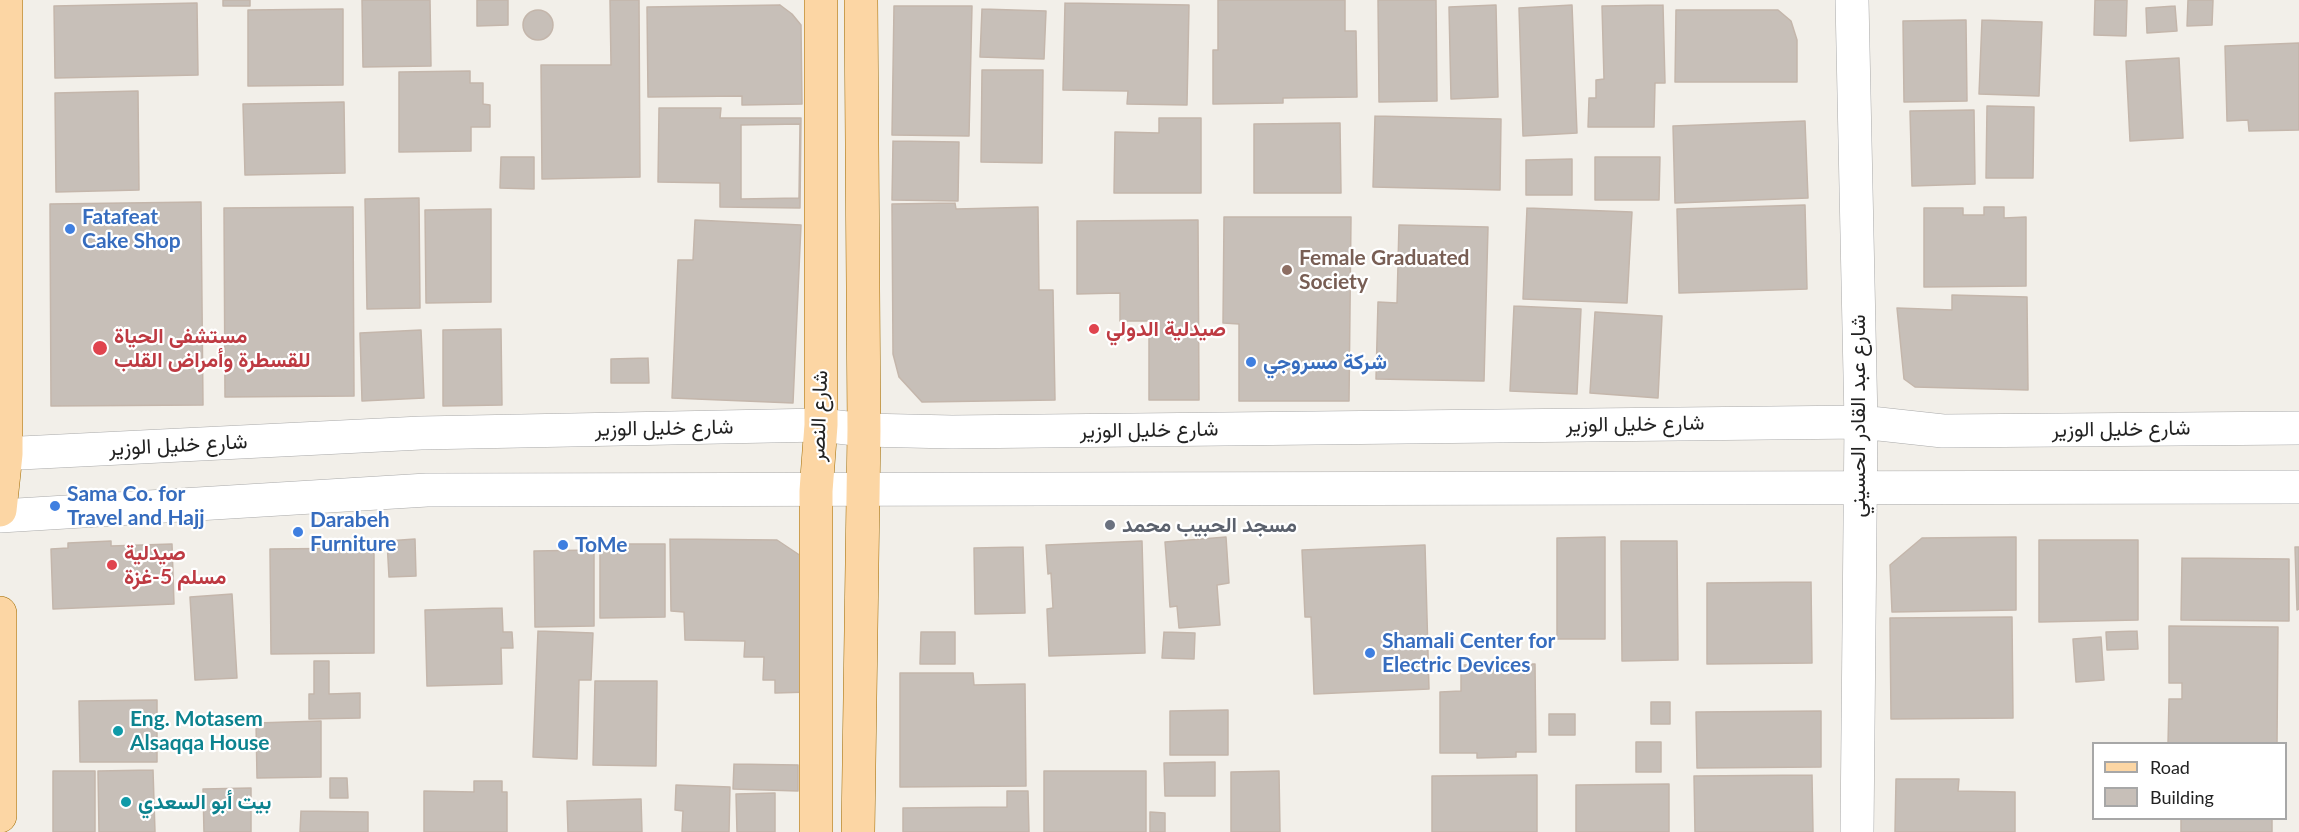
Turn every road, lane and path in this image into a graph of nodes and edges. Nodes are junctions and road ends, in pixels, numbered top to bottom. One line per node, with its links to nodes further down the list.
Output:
1 (6, 0): 9 (main road)
2 (821, 0): 6 (main road, شارع النصر)
3 (861, 0): 8 (main road, شارع النصر)
4 (1852, 0): 5 (street, شارع عبد القادر الحسيني)
5 (1860, 422): 7 (street, شارع خليل الوزير); 8 (street, شارع خليل الوزير); 12 (street, شارع عبد القادر الحسيني)
6 (821, 425): 8 (street, شارع خليل الوزير); 9 (street, شارع خليل الوزير); 13 (main road, شارع النصر)
7 (2299, 428)
8 (864, 430): 11 (main road, شارع النصر)
9 (3, 454): 14 (main road)
10 (2299, 487): 12 (street)
11 (862, 488): 12 (street); 13 (street); 20 (main road, شارع النصر)
12 (1858, 489): 21 (street, شارع عبد القادر الحسيني)
13 (816, 491): 15 (street); 19 (main road, شارع النصر)
14 (0, 510)
15 (0, 516)
16 (0, 613): 17 (main road)
17 (0, 739): 18 (main road)
18 (0, 816)
19 (816, 832)
20 (858, 832)
21 (1857, 832)

